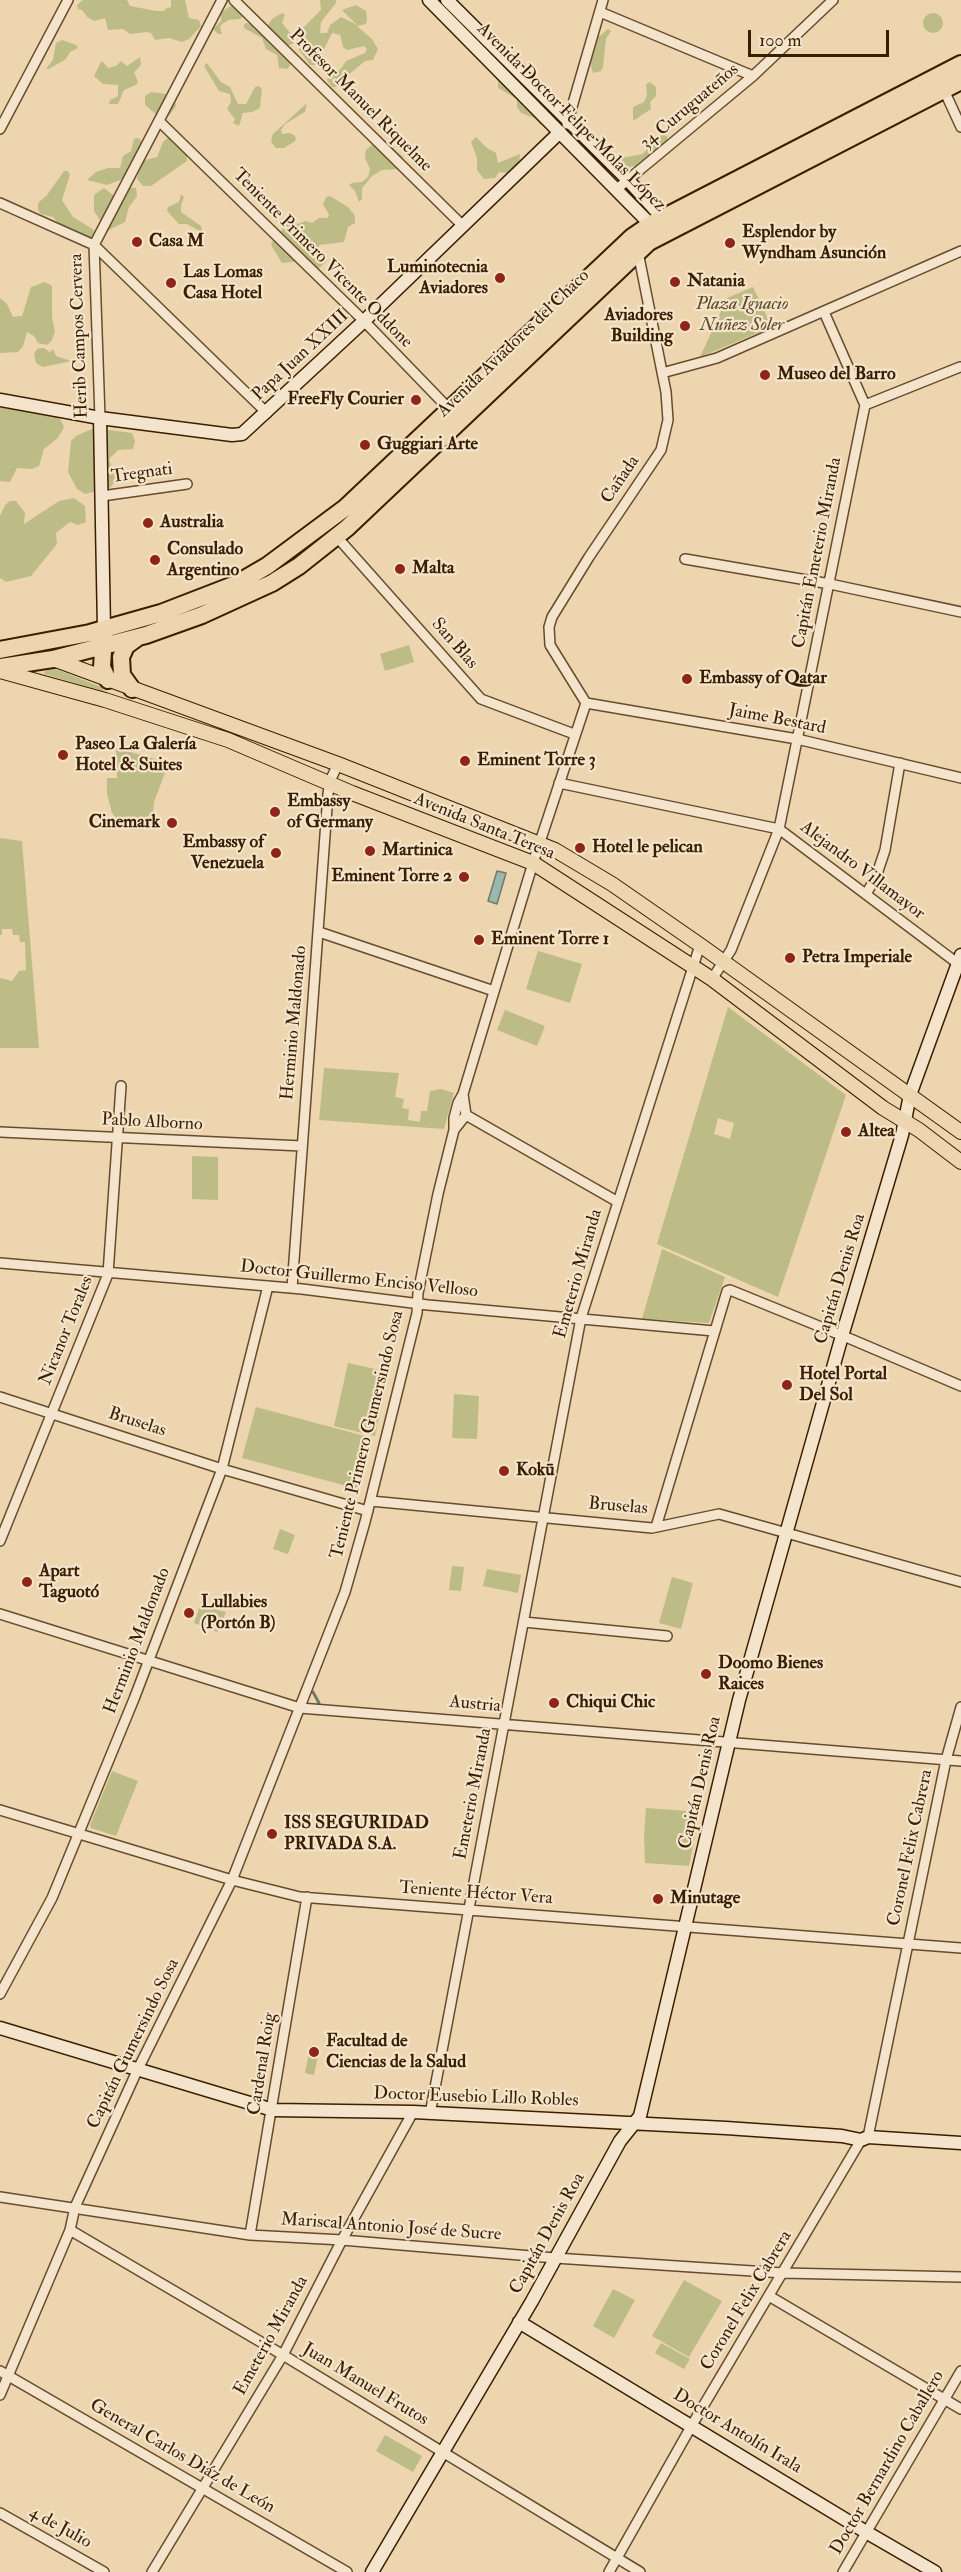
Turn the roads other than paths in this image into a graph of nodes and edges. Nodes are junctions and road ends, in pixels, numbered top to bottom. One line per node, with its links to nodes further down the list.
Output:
1 (68, 0): 16 (street)
2 (222, 0): 13 (street, Herib Campos Cervera)
3 (234, 0): 21 (street, Profesor Manuel Riquelme)
4 (447, 0): 14 (main road, Avenida Doctor Felipe Molas López)
5 (603, 0): 8 (street)
6 (833, 0): 10 (street, 34 Curuguateños)
7 (432, 1): 17 (main road, Avenida Doctor Felipe Molas López)
8 (600, 12): 10 (street); 14 (street)
9 (961, 64): 12 (highway, Avenida Aviadores del Chaco)
10 (753, 76): 18 (street, 34 Curuguateños)
11 (961, 81): 12 (highway, Avenida Aviadores del Chaco)
12 (940, 83): 15 (street); 22 (highway, Avenida Aviadores del Chaco)
13 (159, 121): 23 (street, Herib Campos Cervera); 27 (street, Teniente Primero Vicente Oddone)
14 (569, 122): 17 (street); 18 (main road, Avenida Doctor Felipe Molas López)
15 (961, 127)
16 (0, 129)
17 (560, 132): 19 (main road, Avenida Doctor Felipe Molas López); 21 (main road, Papa Juan XXIII)
18 (628, 180): 19 (street, 34 Curuguateños); 22 (main road, Avenida Doctor Felipe Molas López)
19 (618, 188): 22 (main road, Avenida Doctor Felipe Molas López)
20 (0, 203): 23 (street)
21 (462, 225): 27 (main road, Papa Juan XXIII)
22 (662, 227): 25 (highway, Avenida Aviadores del Chaco); 33 (highway, Avenida Aviadores del Chaco)
23 (94, 245): 32 (street); 34 (street, Herib Campos Cervera)
24 (961, 251): 26 (street)
25 (638, 252): 29 (street, Cañada); 33 (highway, Avenida Aviadores del Chaco)
26 (824, 312): 29 (street); 31 (street)
27 (364, 321): 32 (main road, Papa Juan XXIII); 33 (street, Teniente Primero Vicente Oddone)
28 (960, 367): 31 (street)
29 (662, 373): 49 (street, Cañada)
30 (0, 400): 34 (main road, Papa Juan XXIII)
31 (865, 405): 39 (street, Capitán Emeterio Miranda)
32 (267, 412): 34 (main road, Papa Juan XXIII)
33 (455, 415): 37 (highway, Avenida Aviadores del Chaco); 41 (highway, Avenida Aviadores del Chaco)
34 (100, 418): 36 (main road, Herib Campos Cervera)
35 (187, 484): 36 (street, Tregnati)
36 (102, 496): 41 (main road, Herib Campos Cervera)
37 (337, 537): 42 (highway, Avenida Aviadores del Chaco); 50 (street, San Blas)
38 (685, 559): 39 (street)
39 (830, 584): 40 (street); 51 (street, Capitán Emeterio Miranda)
40 (961, 612)
41 (104, 629): 43 (highway); 44 (highway, Avenida Aviadores del Chaco)
42 (142, 636): 43 (highway, Avenida Aviadores del Chaco); 48 (highway)
43 (103, 647): 45 (highway, Avenida Aviadores del Chaco); 47 (highway)
44 (4, 650): 45 (highway)
45 (53, 658): 46 (highway, Avenida Aviadores del Chaco); 47 (main road, Avenida Santa Teresa)
46 (0, 669): 55 (main road, Avenida Santa Teresa)
47 (108, 680): 48 (main road, Avenida Santa Teresa)
48 (132, 689): 53 (main road, Avenida Santa Teresa)
49 (586, 703): 50 (street); 51 (street, Jaime Bestard)
50 (574, 734): 56 (street)
51 (797, 739): 52 (street, Jaime Bestard); 57 (street, Capitán Emeterio Miranda)
52 (900, 762): 54 (street, Jaime Bestard); 60 (street)
53 (338, 764): 55 (street, Herminio Maldonado); 58 (main road, Avenida Santa Teresa)
54 (961, 778)
55 (330, 782): 59 (main road, Avenida Santa Teresa); 61 (street, Herminio Maldonado)
56 (560, 783): 57 (street, Alejandro Villamayor); 58 (street)
57 (779, 829): 60 (street, Alejandro Villamayor); 63 (street, Capitán Emeterio Miranda)
58 (540, 843): 59 (street); 62 (main road, Avenida Santa Teresa)
59 (533, 863): 65 (main road, Avenida Santa Teresa); 67 (street)
60 (866, 894): 64 (street, Alejandro Villamayor)
61 (319, 932): 67 (street); 77 (street, Herminio Maldonado)
62 (700, 945): 63 (main road, Avenida Santa Teresa); 65 (street, Emeterio Miranda)
63 (723, 961): 66 (street, Capitán Emeterio Miranda); 70 (main road, Avenida Santa Teresa)
64 (960, 962): 70 (main road, Capitán Denis Roa)
65 (692, 966): 66 (main road, Avenida Santa Teresa); 79 (street, Emeterio Miranda)
66 (712, 979): 72 (main road, Avenida Santa Teresa)
67 (494, 991): 69 (street, Teniente Primero Gumersindo Sosa)
68 (121, 1086): 76 (street, Nicanor Torales)
69 (463, 1094): 71 (street); 73 (street, Teniente Primero Gumersindo Sosa)
70 (910, 1095): 72 (main road, Capitán Denis Roa); 75 (main road, Avenida Santa Teresa)
71 (466, 1115): 73 (street); 79 (street)
72 (906, 1122): 78 (main road, Avenida Santa Teresa); 87 (main road, Capitán Denis Roa)
73 (454, 1130): 84 (street, Teniente Primero Gumersindo Sosa)
74 (0, 1132): 76 (street, Pablo Alborno)
75 (961, 1132)
76 (118, 1137): 77 (street, Pablo Alborno); 81 (street, Nicanor Torales)
77 (302, 1146): 83 (street, Herminio Maldonado)
78 (961, 1162)
79 (618, 1202): 85 (street, Emeterio Miranda)
80 (0, 1263): 81 (street, Doctor Guillermo Enciso Velloso)
81 (108, 1274): 82 (street, Doctor Guillermo Enciso Velloso); 90 (street, Nicanor Torales)
82 (268, 1286): 83 (street, Doctor Guillermo Enciso Velloso); 91 (street, Herminio Maldonado)
83 (292, 1288): 84 (street, Doctor Guillermo Enciso Velloso)
84 (418, 1303): 85 (street, Doctor Guillermo Enciso Velloso); 92 (street, Teniente Primero Gumersindo Sosa)
85 (581, 1318): 86 (street, Doctor Guillermo Enciso Velloso); 94 (street, Emeterio Miranda)
86 (714, 1331): 87 (street); 95 (street)
87 (842, 1336): 88 (street); 96 (main road, Capitán Denis Roa)
88 (961, 1386)
89 (0, 1397): 90 (street, Bruselas)
90 (52, 1413): 91 (street, Bruselas); 97 (street, Nicanor Torales)
91 (222, 1468): 93 (street, Bruselas); 102 (street, Herminio Maldonado)
92 (370, 1501): 93 (street, Teniente Primero Gumersindo Sosa); 94 (street, Bruselas)
93 (368, 1511): 104 (street, Teniente Primero Gumersindo Sosa)
94 (544, 1516): 95 (street, Bruselas); 100 (street, Emeterio Miranda)
95 (656, 1527): 96 (street, Bruselas)
96 (786, 1533): 98 (street, Bruselas); 106 (main road, Capitán Denis Roa)
97 (0, 1541)
98 (961, 1582)
99 (0, 1614): 102 (street, Austria)
100 (524, 1622): 101 (street); 105 (street, Emeterio Miranda)
101 (667, 1636)
102 (148, 1660): 104 (street, Austria); 110 (street, Herminio Maldonado)
103 (961, 1707): 107 (street, Coronel Felix Cabrera)
104 (300, 1708): 105 (street, Austria); 111 (street, Capitán Gumersindo Sosa)
105 (504, 1724): 106 (street, Austria); 113 (street, Emeterio Miranda)
106 (729, 1742): 107 (street, Austria); 114 (main road, Capitán Denis Roa)
107 (946, 1760): 108 (street, Austria); 115 (street, Coronel Felix Cabrera)
108 (961, 1761)
109 (0, 1810): 110 (street, Teniente Héctor Vera)
110 (78, 1834): 111 (street, Teniente Héctor Vera); 117 (street, Herminio Maldonado)
111 (232, 1880): 112 (street, Teniente Héctor Vera); 119 (street, Capitán Gumersindo Sosa)
112 (307, 1897): 113 (street, Teniente Héctor Vera); 120 (street, Cardenal Roig)
113 (469, 1910): 114 (street, Teniente Héctor Vera); 122 (street, Emeterio Miranda)
114 (686, 1926): 115 (street, Teniente Héctor Vera); 123 (main road, Capitán Denis Roa)
115 (908, 1944): 116 (street, Teniente Héctor Vera); 124 (street, Coronel Felix Cabrera)
116 (961, 1948)
117 (0, 1994)
118 (0, 2028): 119 (main road, Doctor Eusebio Lillo Robles)
119 (137, 2071): 120 (main road, Doctor Eusebio Lillo Robles); 127 (street, Capitán Gumersindo Sosa)
120 (273, 2110): 121 (main road, Doctor Eusebio Lillo Robles); 129 (street, Cardenal Roig)
121 (413, 2112): 122 (main road, Doctor Eusebio Lillo Robles); 130 (street, Emeterio Miranda)
122 (430, 2114): 123 (main road, Doctor Eusebio Lillo Robles)
123 (633, 2123): 124 (main road, Doctor Eusebio Lillo Robles); 131 (main road, Capitán Denis Roa)
124 (864, 2139): 125 (main road, Doctor Eusebio Lillo Robles); 132 (street, Coronel Felix Cabrera)
125 (961, 2143)
126 (0, 2197): 127 (street, Mariscal Antonio José de Sucre)
127 (75, 2207): 128 (street, Capitán Gumersindo Sosa); 129 (street, Mariscal Antonio José de Sucre)
128 (70, 2230): 136 (street, Juan Manuel Frutos); 138 (street, Capitán Gumersindo Sosa)
129 (250, 2235): 130 (street, Mariscal Antonio José de Sucre)
130 (342, 2240): 131 (street, Mariscal Antonio José de Sucre); 136 (street, Emeterio Miranda)
131 (555, 2258): 132 (street, Mariscal Antonio José de Sucre); 135 (main road, Capitán Denis Roa)
132 (783, 2273): 133 (street, Mariscal Antonio José de Sucre); 134 (street, Coronel Felix Cabrera)
133 (961, 2277)
134 (769, 2296): 140 (street); 142 (street, Coronel Felix Cabrera)
135 (519, 2322): 142 (main road, Doctor Antolín Irala); 143 (main road, Capitán Denis Roa)
136 (284, 2355): 143 (street, Juan Manuel Frutos); 144 (street, Emeterio Miranda)
137 (961, 2371): 140 (street, Doctor Bernardino Caballero)
138 (4, 2373): 139 (street, Capitán Gumersindo Sosa); 144 (street, General Carlos Diáz de León)
139 (0, 2395)
140 (944, 2399): 141 (street); 146 (street, Doctor Bernardino Caballero)
141 (961, 2409)
142 (692, 2425): 146 (main road, Doctor Antolín Irala); 147 (street, Coronel Felix Cabrera)
143 (443, 2452): 147 (street, Juan Manuel Frutos); 151 (main road, Capitán Denis Roa)
144 (202, 2489): 149 (street, Emeterio Miranda); 150 (street, General Carlos Diáz de León)
145 (0, 2513): 148 (street, 4 de Julio)
146 (866, 2532): 154 (street, Doctor Bernardino Caballero); 155 (main road, Doctor Antolín Irala)
147 (617, 2558): 152 (street, Coronel Felix Cabrera); 153 (street, Juan Manuel Frutos)
148 (104, 2572)
149 (152, 2572)
150 (347, 2572)
151 (372, 2572)
152 (609, 2572)
153 (640, 2572)
154 (843, 2572)
155 (935, 2572)

